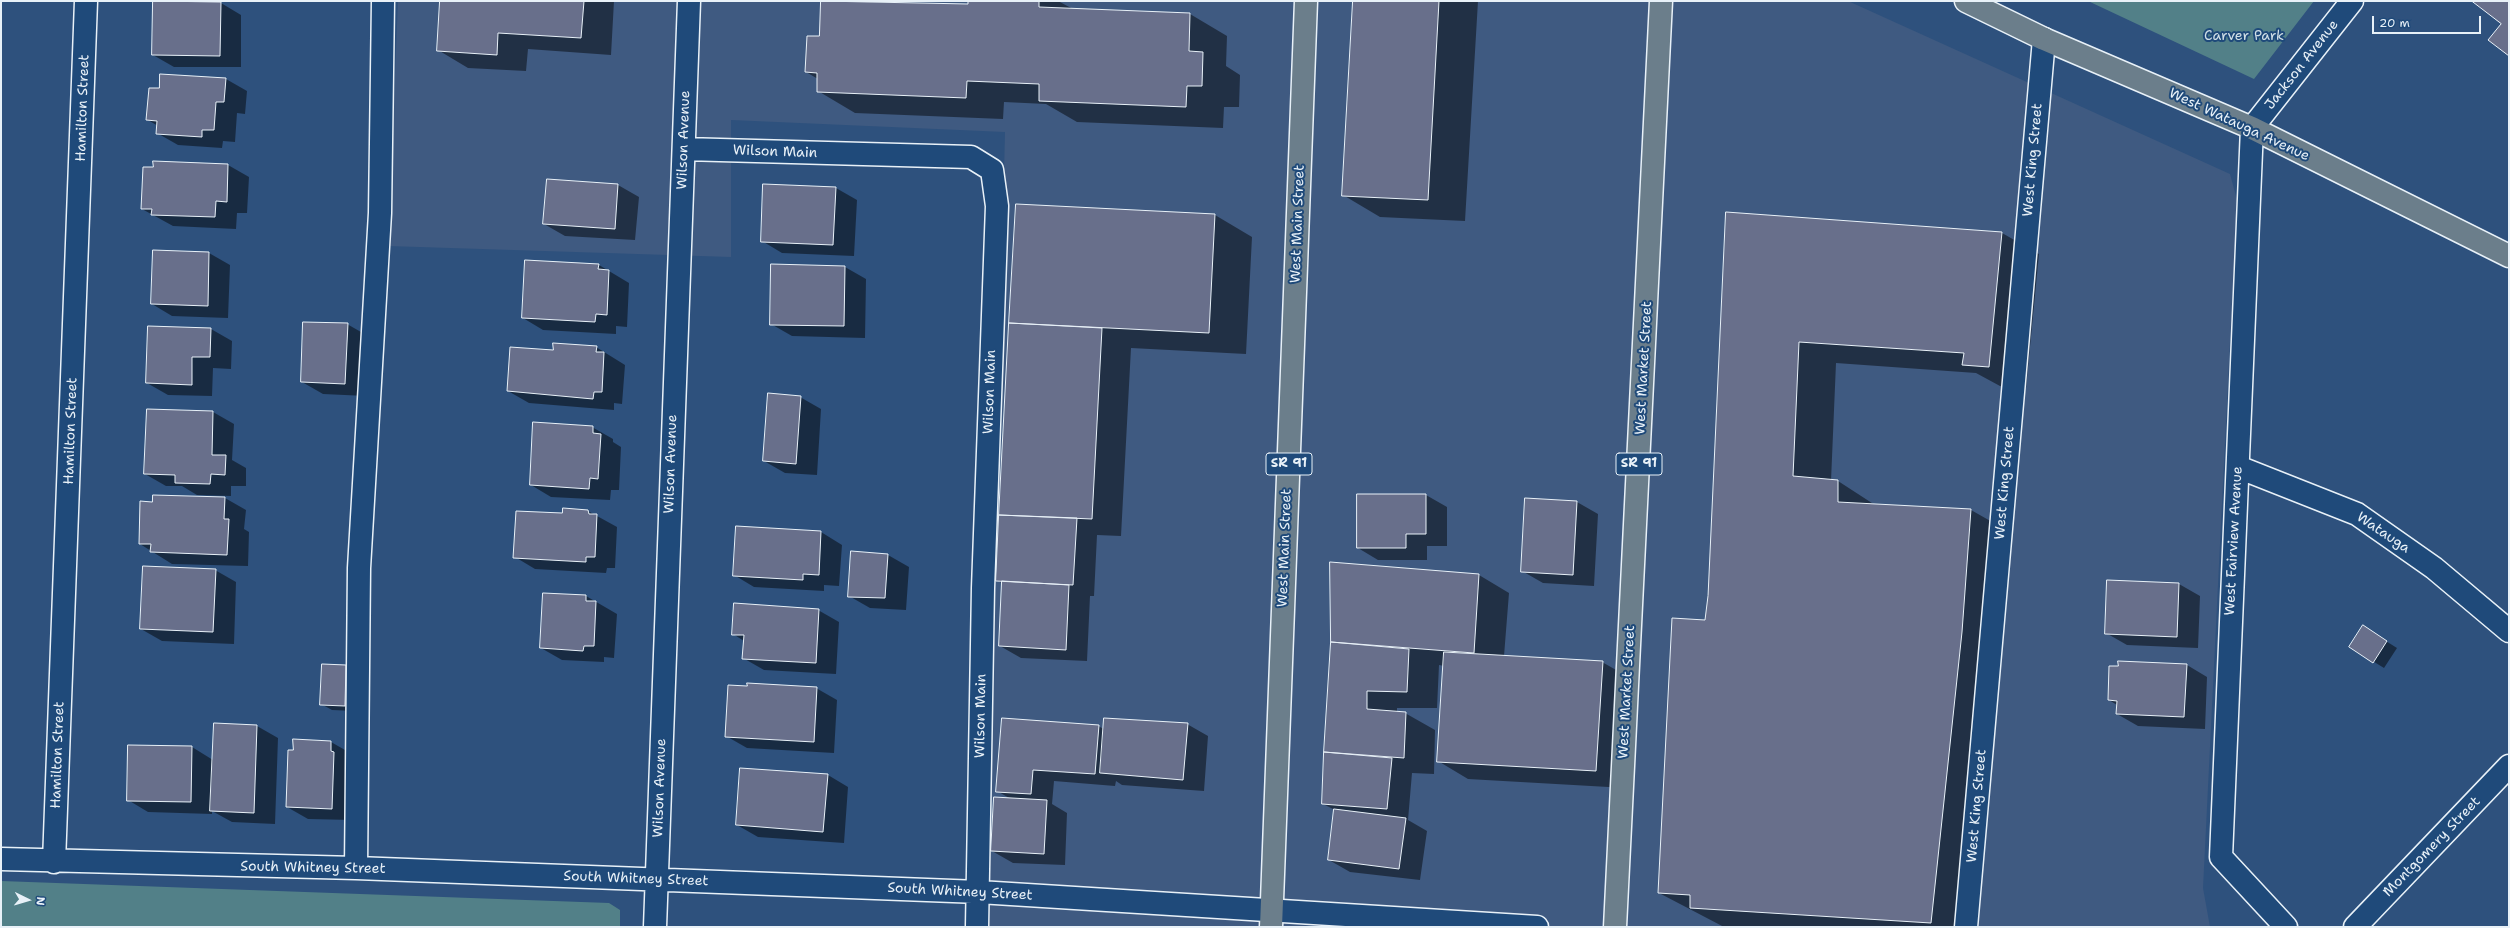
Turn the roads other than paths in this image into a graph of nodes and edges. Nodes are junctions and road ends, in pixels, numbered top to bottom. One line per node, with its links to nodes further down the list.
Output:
1 (86, 1): 16 (street, Hamilton Street)
2 (383, 1): 17 (street)
3 (689, 1): 10 (street, Wilson Avenue)
4 (1306, 1): 20 (main road, West Main Street / SR 91)
5 (1661, 1): 24 (main road, West Market Street / SR 91)
6 (1966, 1): 8 (main road, West Watauga Avenue)
7 (2352, 1): 9 (street, Jackson Avenue)
8 (2044, 39): 9 (main road, West Watauga Avenue); 25 (street, West King Street)
9 (2252, 128): 11 (main road, West Watauga Avenue); 12 (street, West Fairview Avenue)
10 (684, 149): 18 (street, Wilson Avenue); 19 (street, Wilson Main)
11 (2509, 256)
12 (2238, 466): 13 (street, Watauga); 26 (street, West Fairview Avenue)
13 (2509, 631)
14 (2509, 766): 27 (street, Montgomery Street)
15 (1, 859): 16 (street, South Whitney Street)
16 (54, 862): 17 (street, South Whitney Street)
17 (356, 868): 18 (street, South Whitney Street)
18 (656, 880): 19 (street, South Whitney Street); 21 (street, Wilson Avenue)
19 (979, 892): 20 (street, South Whitney Street); 22 (street, Wilson Main)
20 (1271, 918): 23 (street, South Whitney Street)
21 (655, 927)
22 (977, 927)
23 (1537, 927)
24 (1615, 927)
25 (1966, 927)
26 (2286, 927)
27 (2355, 927)

